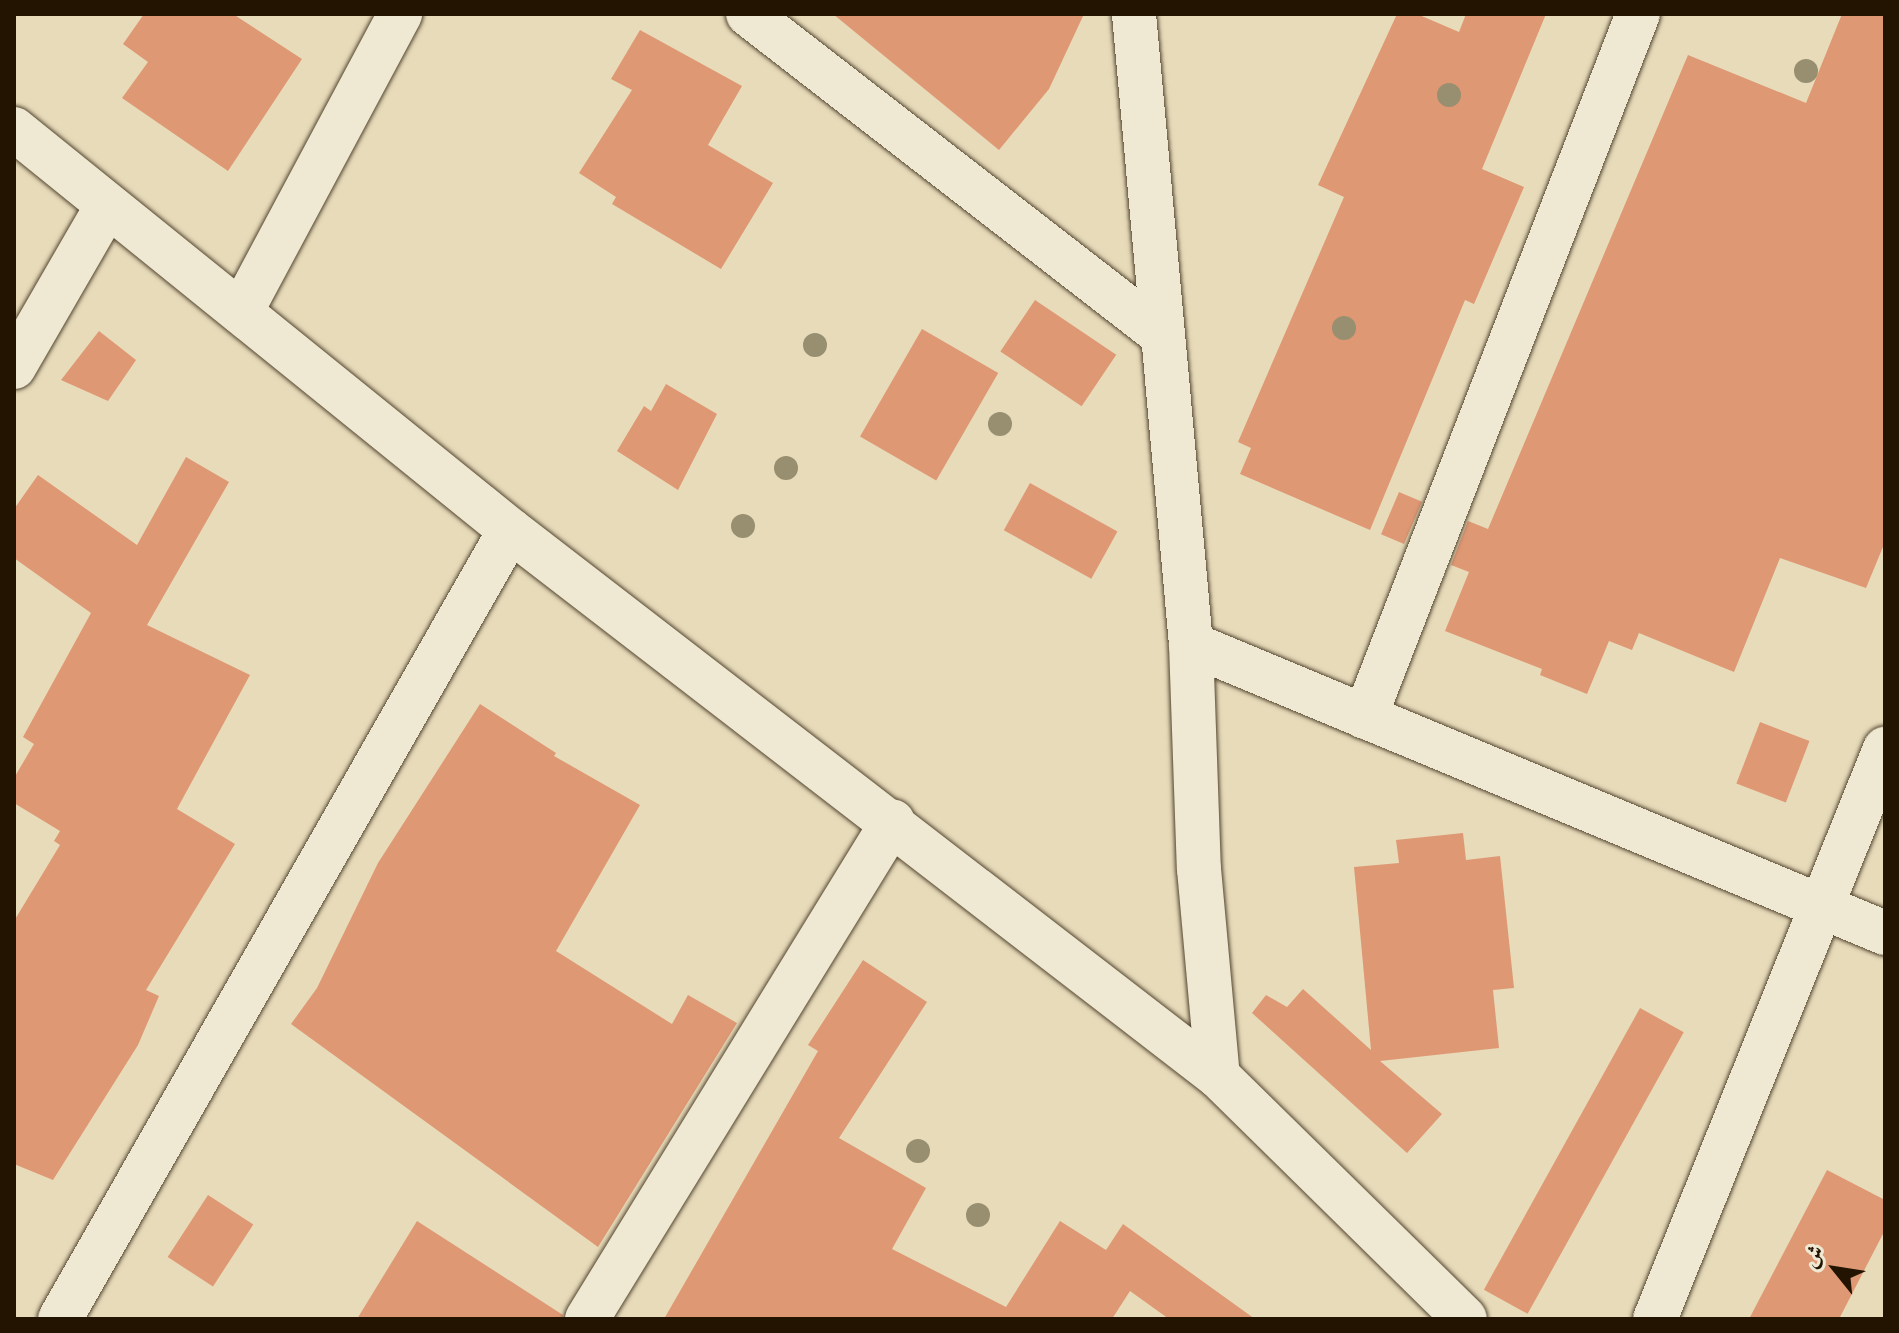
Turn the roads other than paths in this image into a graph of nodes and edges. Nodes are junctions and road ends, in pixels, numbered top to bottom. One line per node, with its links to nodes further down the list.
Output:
1 (400, 14): 7 (street)
2 (748, 14): 8 (street)
3 (1134, 14): 8 (street)
4 (1638, 14): 12 (street)
5 (14, 129): 6 (street)
6 (107, 206): 7 (street); 9 (street)
7 (241, 312): 10 (street)
8 (1161, 334): 11 (street)
9 (14, 367)
10 (510, 530): 14 (street); 18 (street)
11 (1191, 644): 12 (street); 17 (street)
12 (1365, 717): 15 (street)
13 (1885, 749): 15 (street)
14 (893, 821): 17 (street); 19 (street)
15 (1822, 907): 16 (street); 21 (street)
16 (1885, 933)
17 (1218, 1076): 20 (street)
18 (60, 1319)
19 (587, 1319)
20 (1465, 1319)
21 (1655, 1319)

